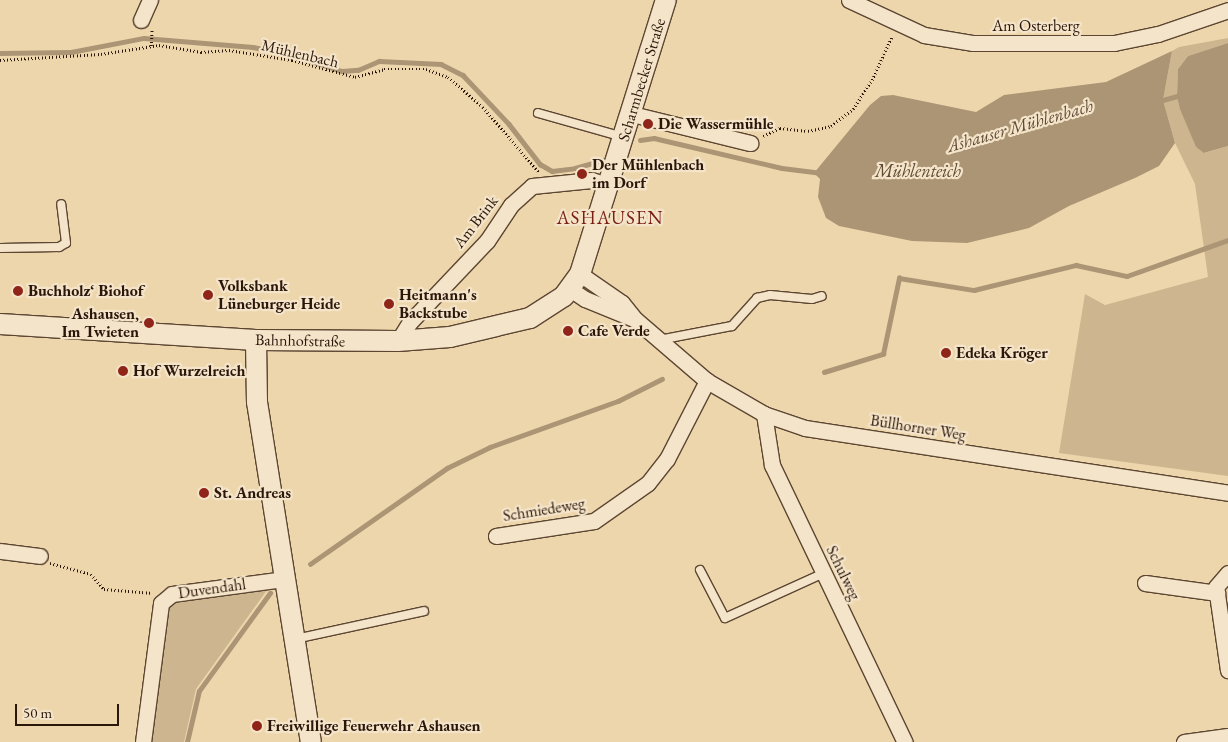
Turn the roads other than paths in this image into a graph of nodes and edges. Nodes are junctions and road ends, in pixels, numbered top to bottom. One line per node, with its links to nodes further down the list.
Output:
1 (150, 0): 5 (street)
2 (666, 0): 7 (street, Scharmbecker Straße)
3 (849, 0): 4 (street, Am Osterberg)
4 (1228, 10)
5 (141, 20)
6 (538, 113): 8 (lane)
7 (632, 114): 8 (street, Scharmbecker Straße); 9 (street)
8 (625, 137): 10 (street, Scharmbecker Straße)
9 (750, 143)
10 (609, 186): 13 (street, Scharmbecker Straße); 18 (street, Am Brink)
11 (61, 204): 12 (lane)
12 (0, 248)
13 (575, 281): 17 (street, Büllhorner Weg); 18 (street, Bahnhofstraße)
14 (822, 296): 17 (lane)
15 (0, 324): 16 (street, Bahnhofstraße)
16 (256, 340): 18 (street, Bahnhofstraße); 28 (street)
17 (659, 340): 19 (street, Büllhorner Weg)
18 (398, 341)
19 (706, 381): 20 (street, Büllhorner Weg); 22 (street, Schmiedeweg)
20 (764, 414): 21 (street, Büllhorner Weg); 26 (street, Schulweg)
21 (1228, 492)
22 (496, 536)
23 (0, 552): 24 (street)
24 (40, 556)
25 (700, 570): 26 (lane)
26 (824, 573): 37 (street, Schulweg)
27 (1228, 573): 30 (street)
28 (286, 579): 32 (street); 35 (street, Duvendahl)
29 (1144, 583): 30 (street)
30 (1217, 593): 33 (street)
31 (424, 611): 32 (lane)
32 (296, 639): 36 (street)
33 (1228, 670)
34 (1228, 736): 38 (street)
35 (143, 742)
36 (312, 742)
37 (905, 742)
38 (1184, 742)

